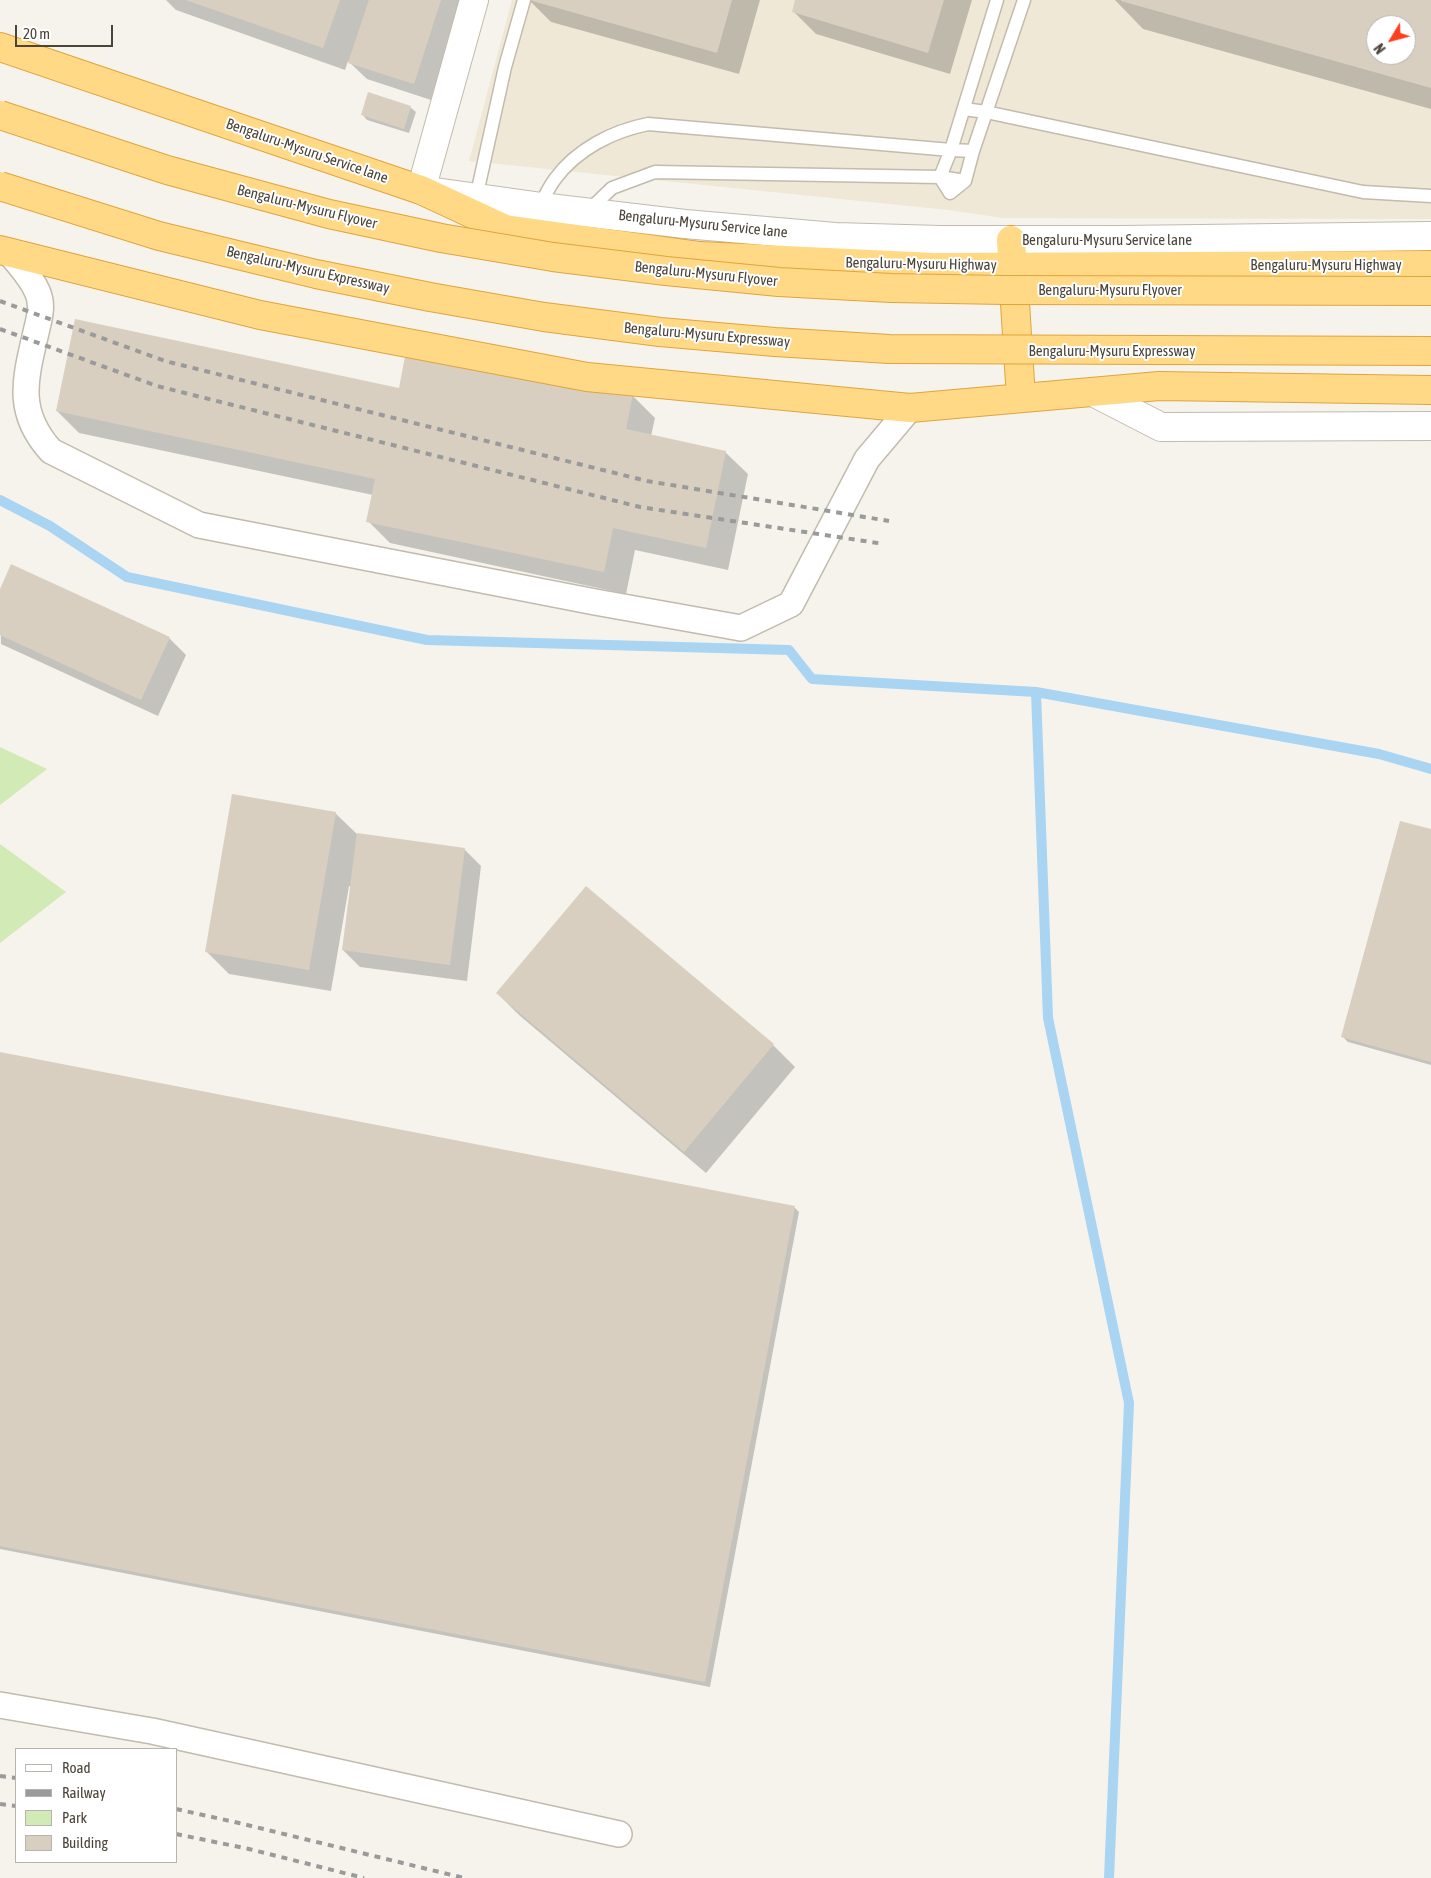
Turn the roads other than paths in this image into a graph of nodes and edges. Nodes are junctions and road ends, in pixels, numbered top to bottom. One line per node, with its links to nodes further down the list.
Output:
1 (474, 0): 13 (street)
2 (524, 0): 15 (lane)
3 (997, 0): 6 (lane)
4 (1024, 0): 7 (lane)
5 (0, 47): 13 (highway, Bengaluru-Mysuru Service lane)
6 (964, 109): 7 (lane); 9 (lane)
7 (986, 112): 10 (lane); 14 (lane)
8 (0, 115): 22 (highway, Bengaluru-Mysuru Flyover, bridge)
9 (951, 150): 10 (lane); 11 (lane); 16 (lane)
10 (973, 150): 11 (lane)
11 (940, 177): 17 (lane)
12 (0, 186): 23 (highway, Bengaluru-Mysuru Expressway, bridge)
13 (421, 190): 15 (street, Bengaluru-Mysuru Service lane); 20 (highway, Bengaluru-Mysuru Highway)
14 (1431, 196)
15 (476, 198): 16 (street, Bengaluru-Mysuru Service lane)
16 (539, 207): 17 (street, Bengaluru-Mysuru Service lane)
17 (586, 212): 20 (street, Bengaluru-Mysuru Service lane)
18 (1431, 236): 20 (street, Bengaluru-Mysuru Service lane)
19 (5, 252): 27 (highway); 27 (street)
20 (1012, 253): 21 (highway, Bengaluru-Mysuru Highway); 26 (highway)
21 (1431, 265)
22 (1431, 291)
23 (1431, 351)
24 (1431, 390): 25 (highway)
25 (1093, 392): 26 (highway); 28 (street)
26 (1021, 398): 27 (highway)
27 (910, 408)
28 (1431, 426)
29 (0, 1705): 30 (street)
30 (619, 1834)

